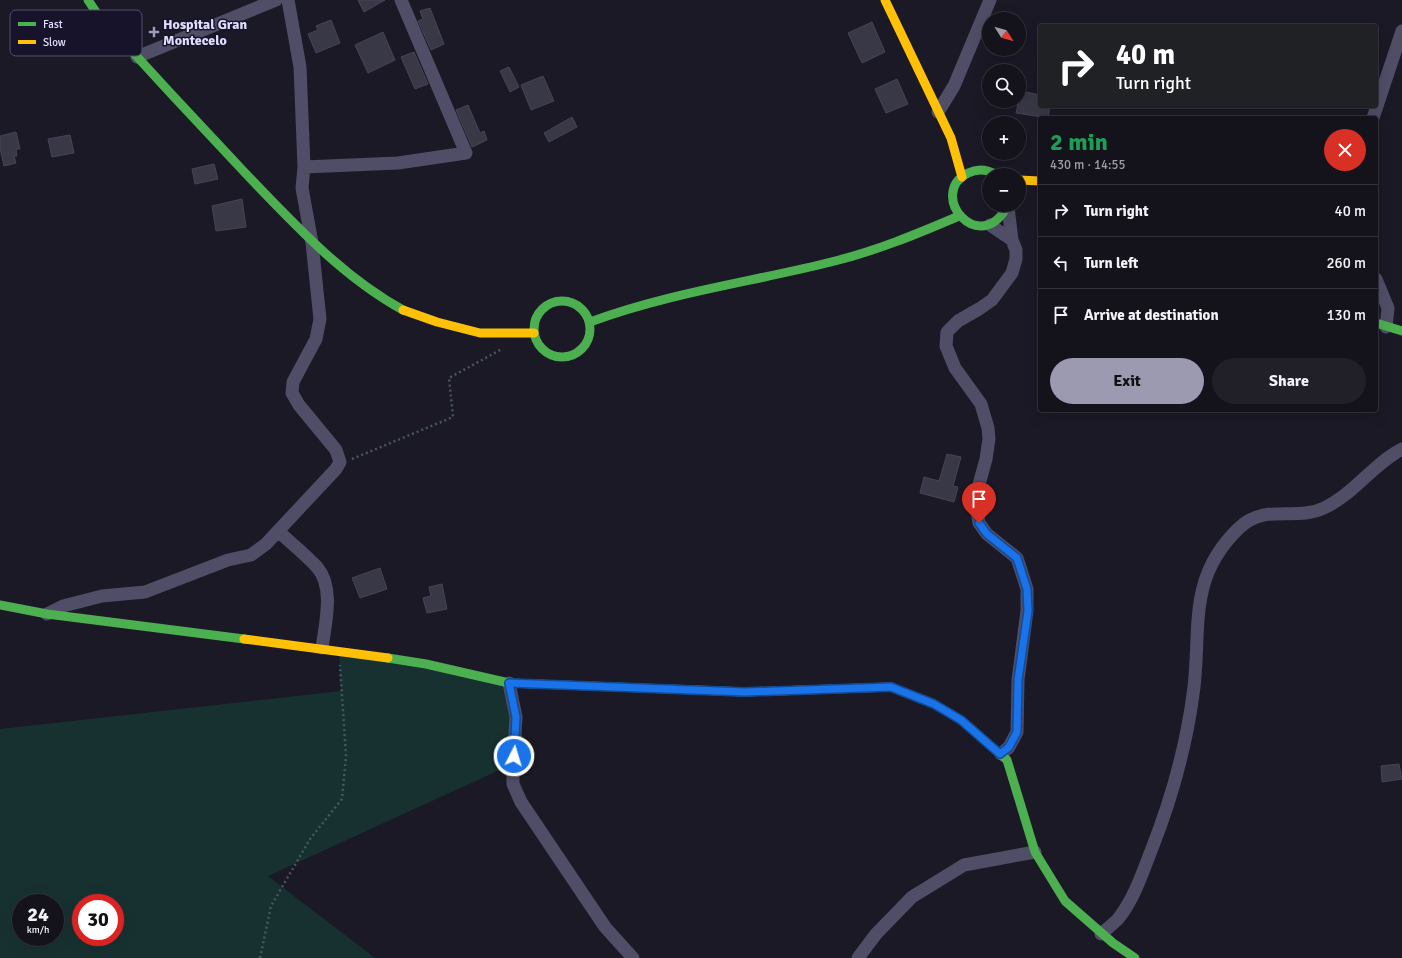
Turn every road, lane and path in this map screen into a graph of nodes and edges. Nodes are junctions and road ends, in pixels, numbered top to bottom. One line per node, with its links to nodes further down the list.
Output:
1 (88, 0): 7 (street)
2 (276, 0): 9 (street)
3 (288, 0): 14 (street)
4 (401, 0): 14 (street)
5 (885, 0): 12 (street)
6 (990, 0): 12 (street)
7 (95, 10)
8 (1402, 31): 11 (street)
9 (142, 54)
10 (137, 56): 22 (street)
11 (1378, 103)
12 (938, 112): 13 (street)
13 (951, 138): 15 (street); 16 (street)
14 (304, 167): 22 (street)
15 (980, 170): 16 (street)
16 (962, 177): 19 (street)
17 (1005, 212): 20 (street)
18 (1009, 212): 21 (street)
19 (959, 216): 20 (street); 24 (street)
20 (990, 225): 21 (street)
21 (1012, 240): 37 (street)
22 (312, 243): 27 (street); 30 (street)
23 (1378, 284): 25 (street)
24 (590, 322): 27 (street); 27 (street)
25 (1381, 325): 26 (street)
26 (1402, 331)
27 (534, 333)
28 (504, 347): 30 (path)
29 (1401, 450): 39 (street)
30 (340, 462): 31 (street)
31 (278, 531): 33 (street); 34 (street)
32 (0, 605): 33 (street)
33 (47, 614): 34 (street)
34 (322, 648): 35 (street)
35 (339, 651): 36 (street); 40 (path)
36 (509, 683): 37 (street); 41 (street)
37 (1000, 754): 38 (street)
38 (1035, 852): 39 (street); 42 (street)
39 (1101, 934): 43 (street)
40 (260, 958)
41 (633, 958)
42 (858, 958)
43 (1135, 958)

